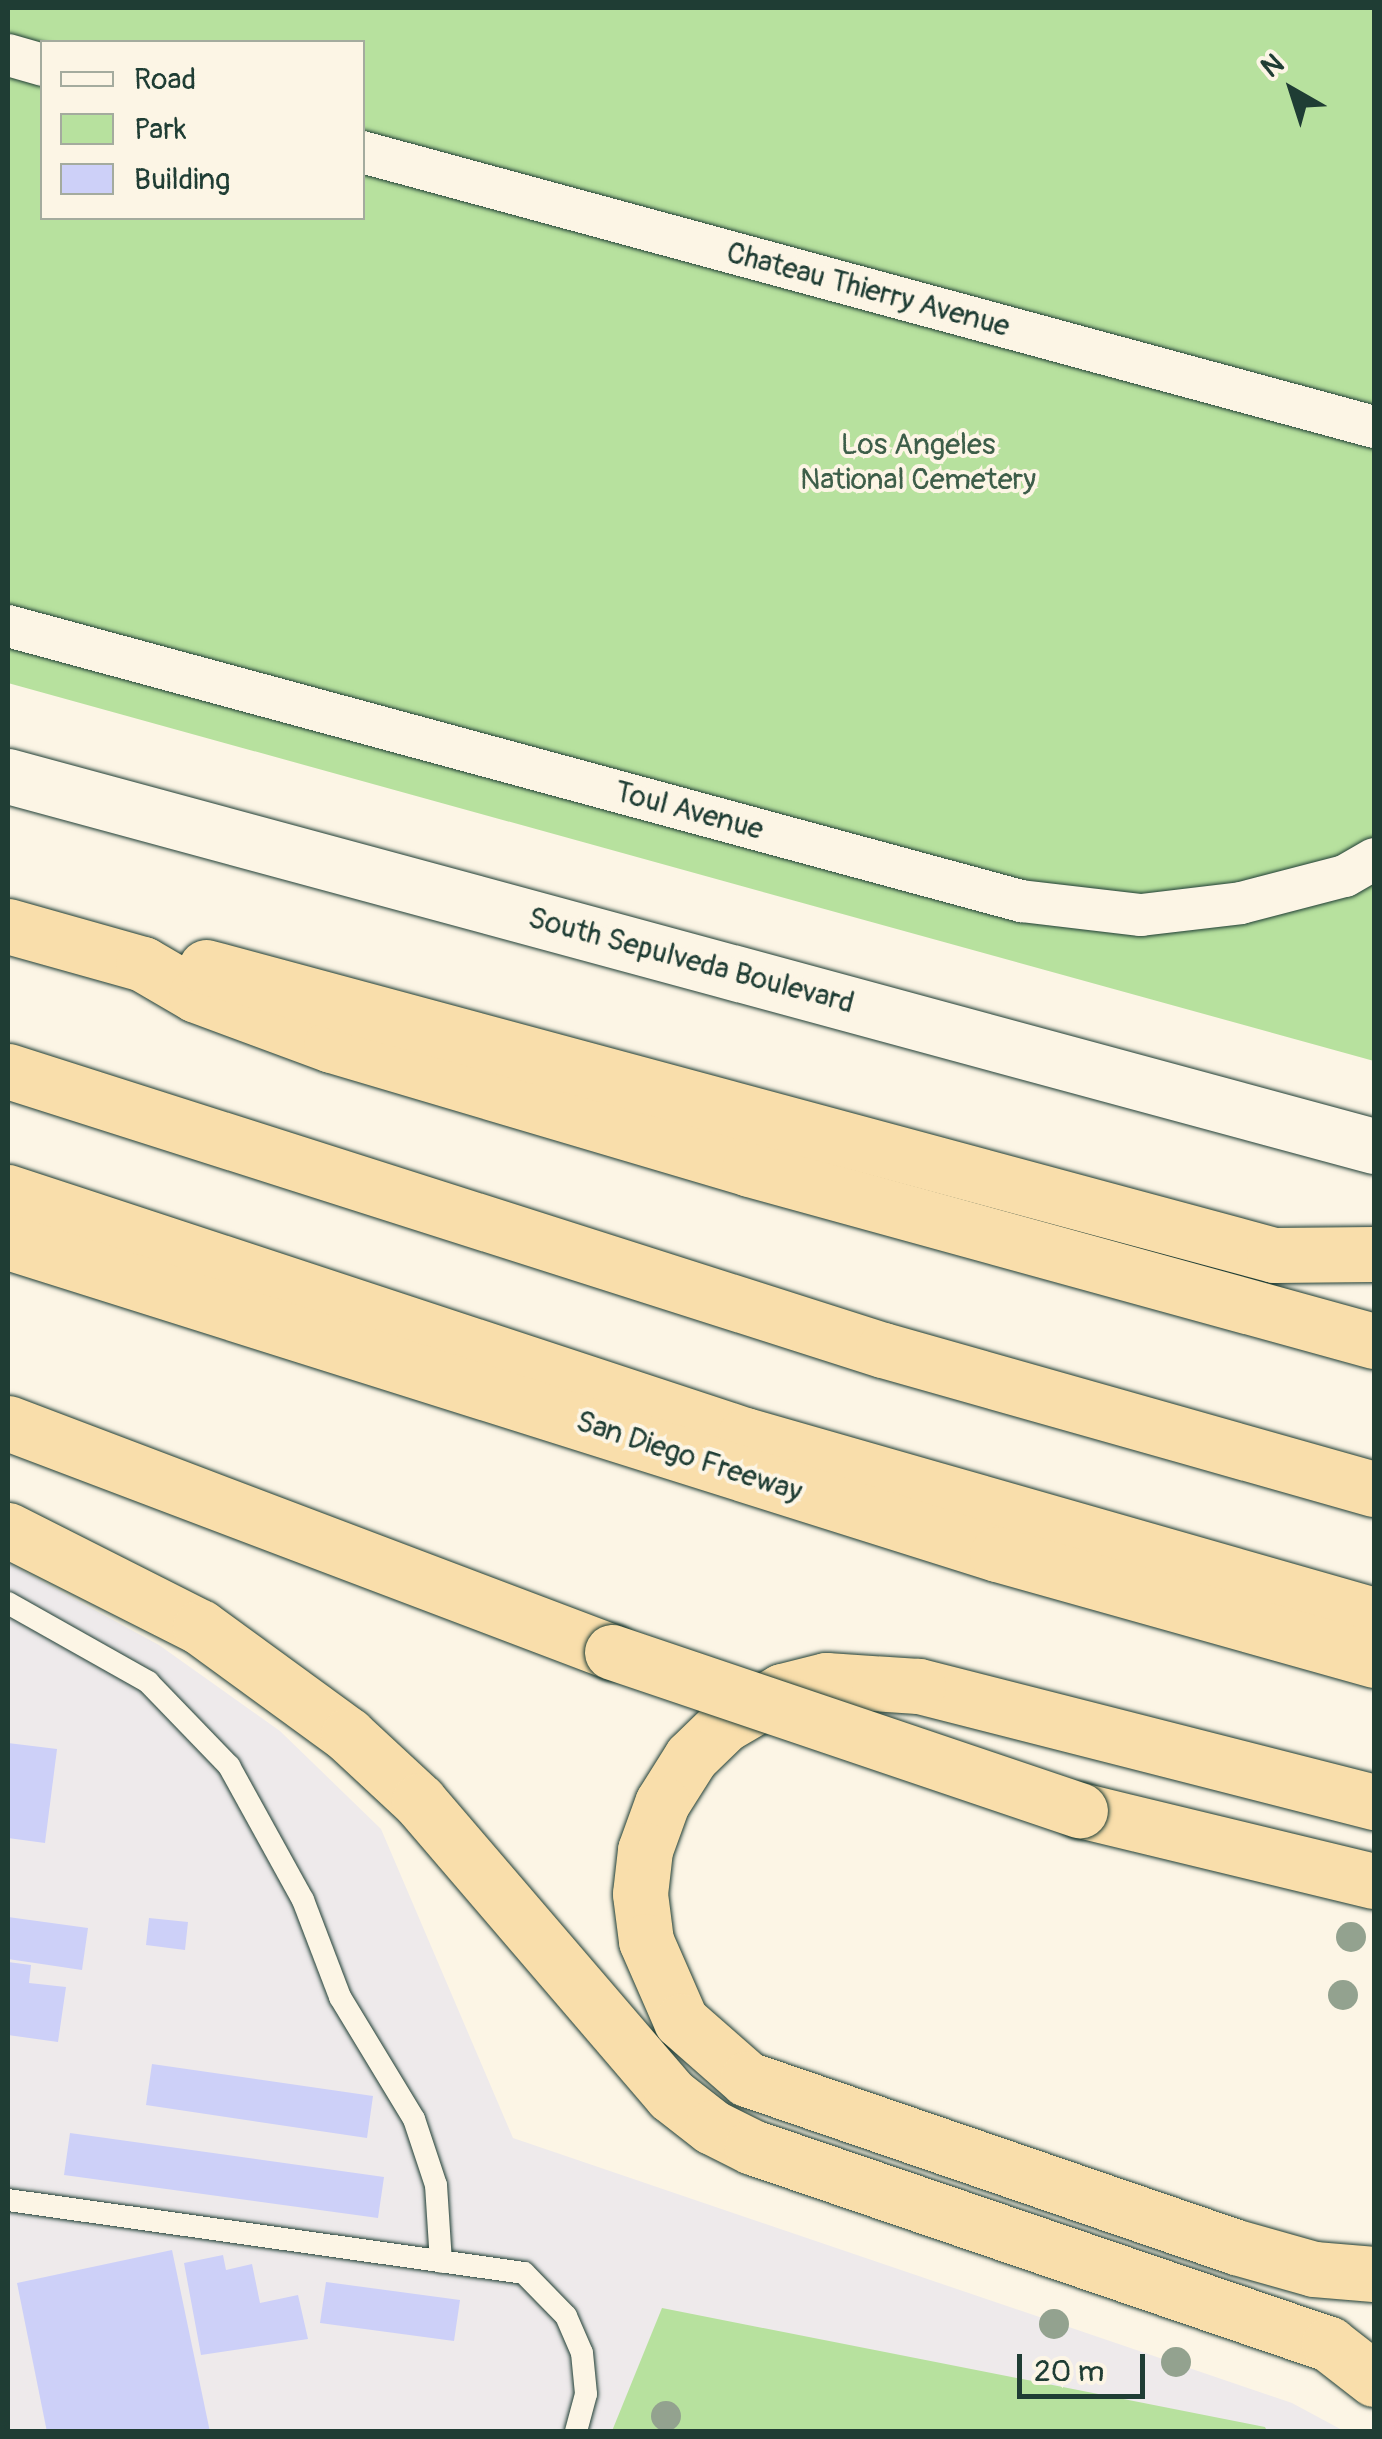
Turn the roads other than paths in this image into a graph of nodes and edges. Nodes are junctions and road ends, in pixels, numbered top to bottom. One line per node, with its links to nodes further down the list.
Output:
1 (8, 55): 2 (street)
2 (40, 64)
3 (365, 153): 4 (street, Chateau Thierry Avenue)
4 (1374, 428)
5 (8, 626): 7 (street, Toul Avenue)
6 (8, 776): 11 (main road, South Sepulveda Boulevard)
7 (1374, 859)
8 (8, 926): 9 (highway)
9 (143, 964): 14 (highway); 15 (highway)
10 (8, 1071): 17 (highway)
11 (1374, 1146)
12 (8, 1192): 20 (highway)
13 (8, 1242): 21 (highway, San Diego Freeway)
14 (1374, 1254)
15 (1374, 1341)
16 (8, 1423): 23 (highway, bridge)
17 (1374, 1489)
18 (8, 1530): 27 (highway)
19 (8, 1603): 25 (lane)
20 (1374, 1615)
21 (1374, 1660)
22 (1374, 1802): 26 (highway)
23 (1374, 1881)
24 (8, 2200): 25 (lane)
25 (441, 2262): 28 (lane)
26 (1374, 2274)
27 (1374, 2379)
28 (576, 2432)

